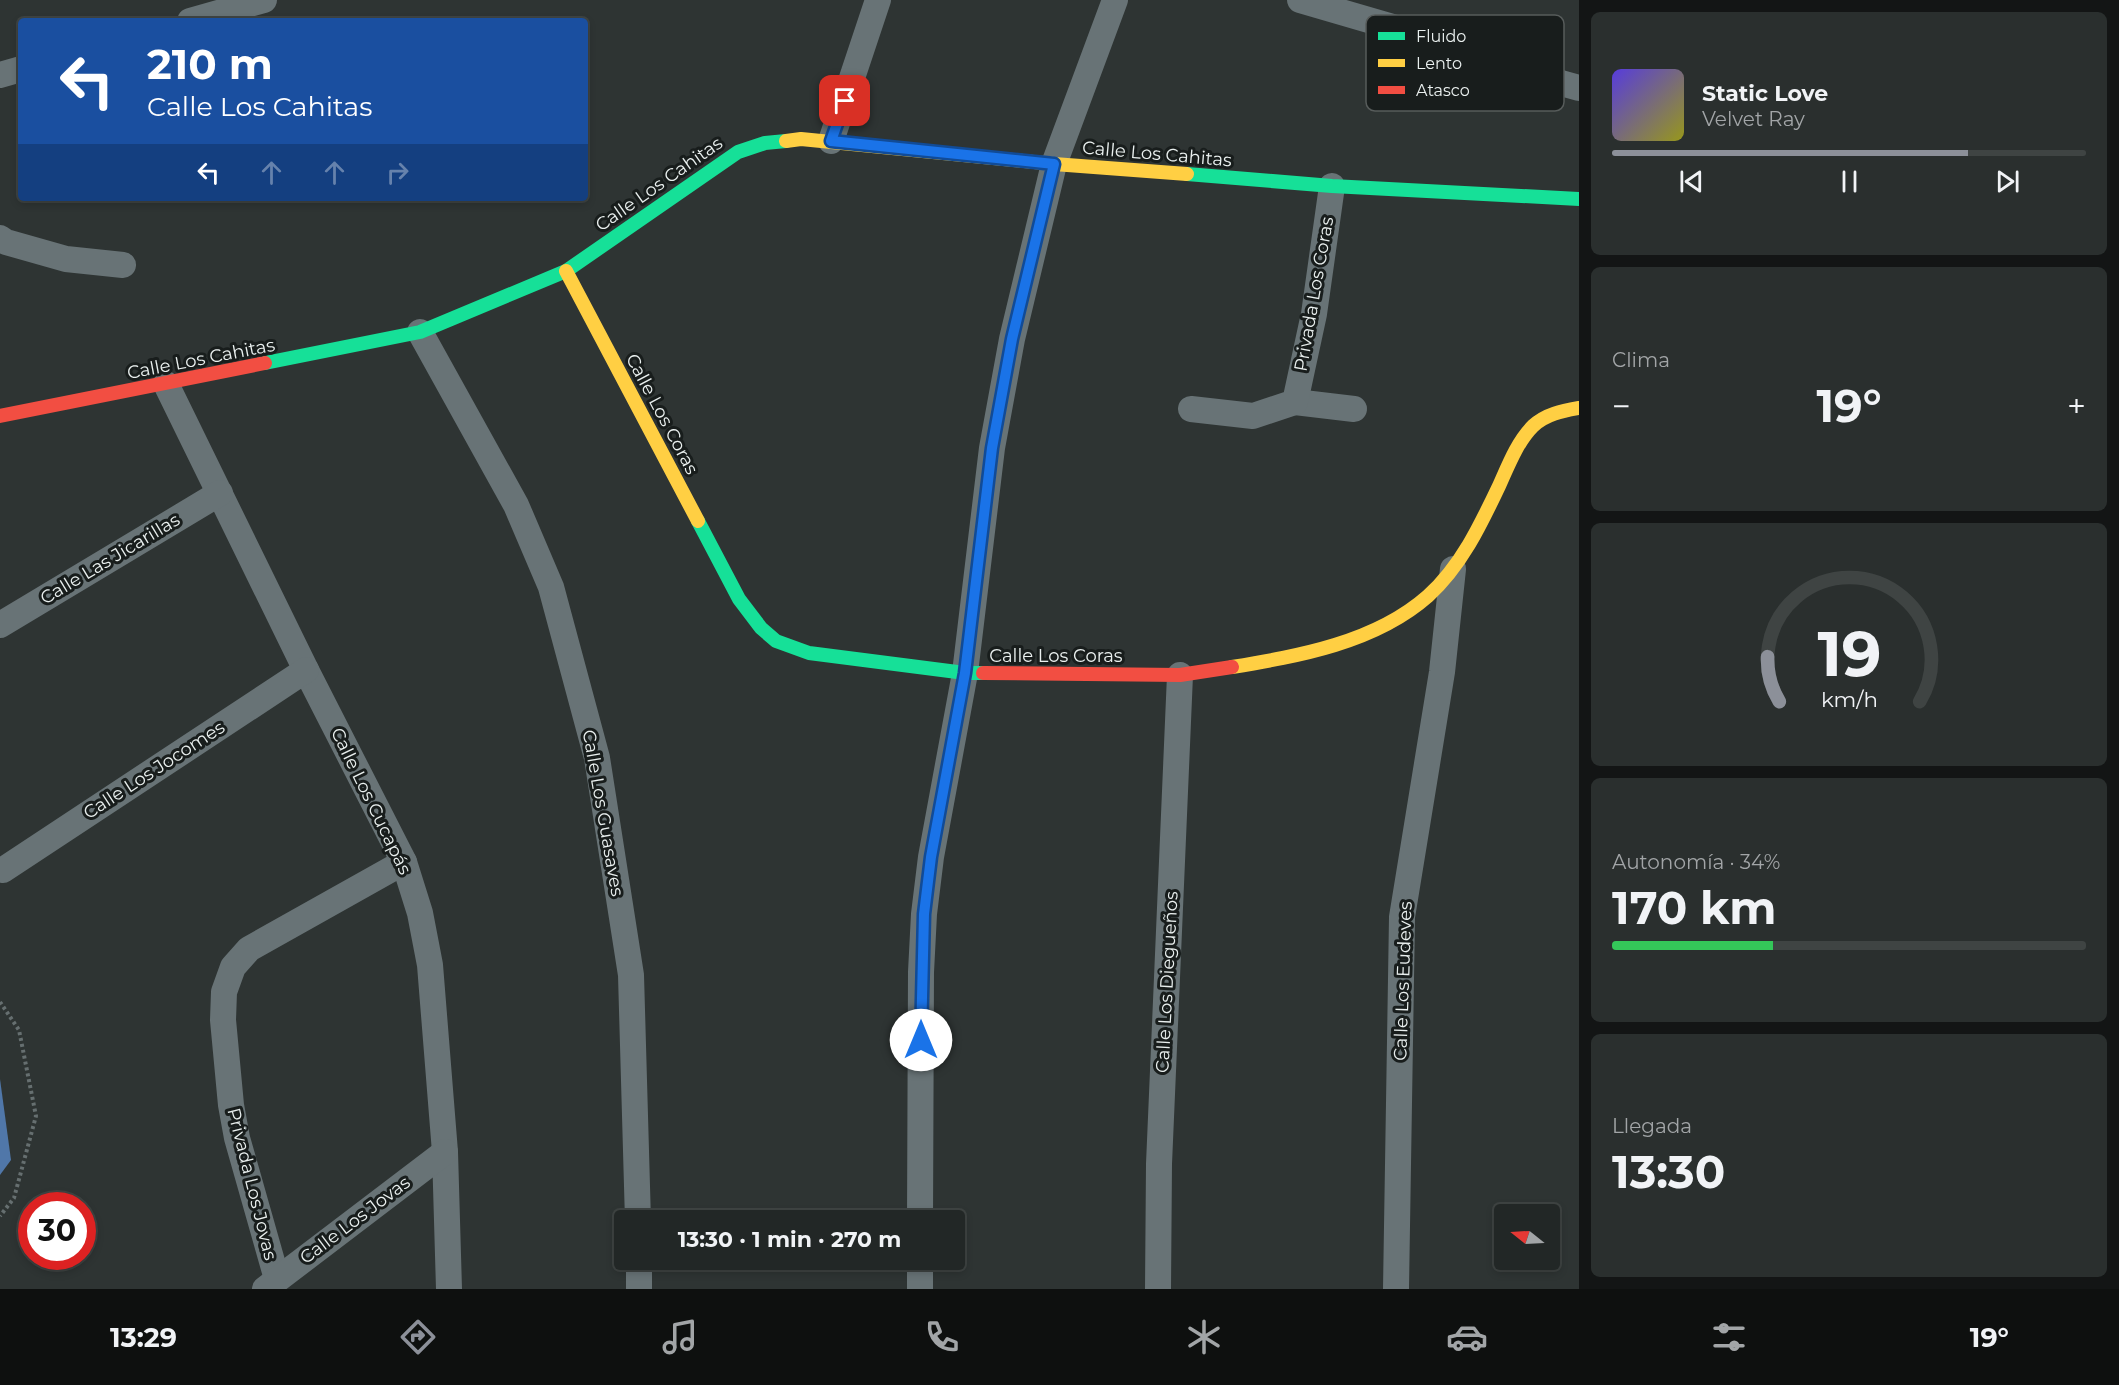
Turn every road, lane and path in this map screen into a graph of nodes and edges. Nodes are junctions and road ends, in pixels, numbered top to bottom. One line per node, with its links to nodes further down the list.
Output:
1 (264, 0): 5 (street)
2 (878, 0): 11 (street)
3 (1114, 0): 12 (street)
4 (1300, 0): 6 (street)
5 (201, 18)
6 (1366, 19)
7 (18, 70): 8 (street)
8 (0, 75)
9 (1564, 84): 10 (street)
10 (1579, 88)
11 (831, 141): 12 (street, Calle Los Cahitas); 17 (street, Calle Los Cahitas)
12 (1054, 164): 13 (street, Calle Los Cahitas); 29 (street)
13 (1332, 186): 14 (street, Calle Los Cahitas); 20 (street, Privada Los Coras)
14 (1579, 199)
15 (0, 238): 16 (street)
16 (123, 266)
17 (566, 271): 18 (street, Calle Los Cahitas); 29 (street, Calle Los Coras)
18 (420, 332): 19 (street, Calle Los Cahitas); 35 (street, Calle Los Guasaves)
19 (166, 384): 24 (street, Calle Los Cahitas); 25 (street, Calle Los Cucapás)
20 (1295, 402): 22 (street); 23 (street)
21 (1579, 408): 26 (street, Calle Los Coras)
22 (1191, 409)
23 (1354, 409)
24 (0, 416)
25 (220, 493): 27 (street, Calle Las Jicarillas); 28 (street, Calle Los Cucapás)
26 (1453, 569): 30 (street, Calle Los Coras); 45 (street, Calle Los Eudeves)
27 (0, 625)
28 (306, 670): 31 (street, Calle Los Cucapás); 32 (street, Calle Los Jocomes)
29 (965, 673): 30 (street, Calle Los Coras); 36 (street)
30 (1180, 675): 44 (street, Calle Los Diegueños)
31 (404, 862): 34 (street, Calle Los Cucapás); 40 (street, Privada Los Jovas)
32 (3, 870)
33 (0, 1002): 37 (path)
34 (445, 1152): 40 (street, Calle Los Jovas); 41 (street, Calle Los Cucapás)
35 (638, 1210)
36 (920, 1210)
37 (0, 1216)
38 (639, 1270): 42 (street)
39 (920, 1270): 43 (street)
40 (271, 1284)
41 (449, 1289)
42 (639, 1289)
43 (920, 1289)
44 (1158, 1289)
45 (1396, 1289)

